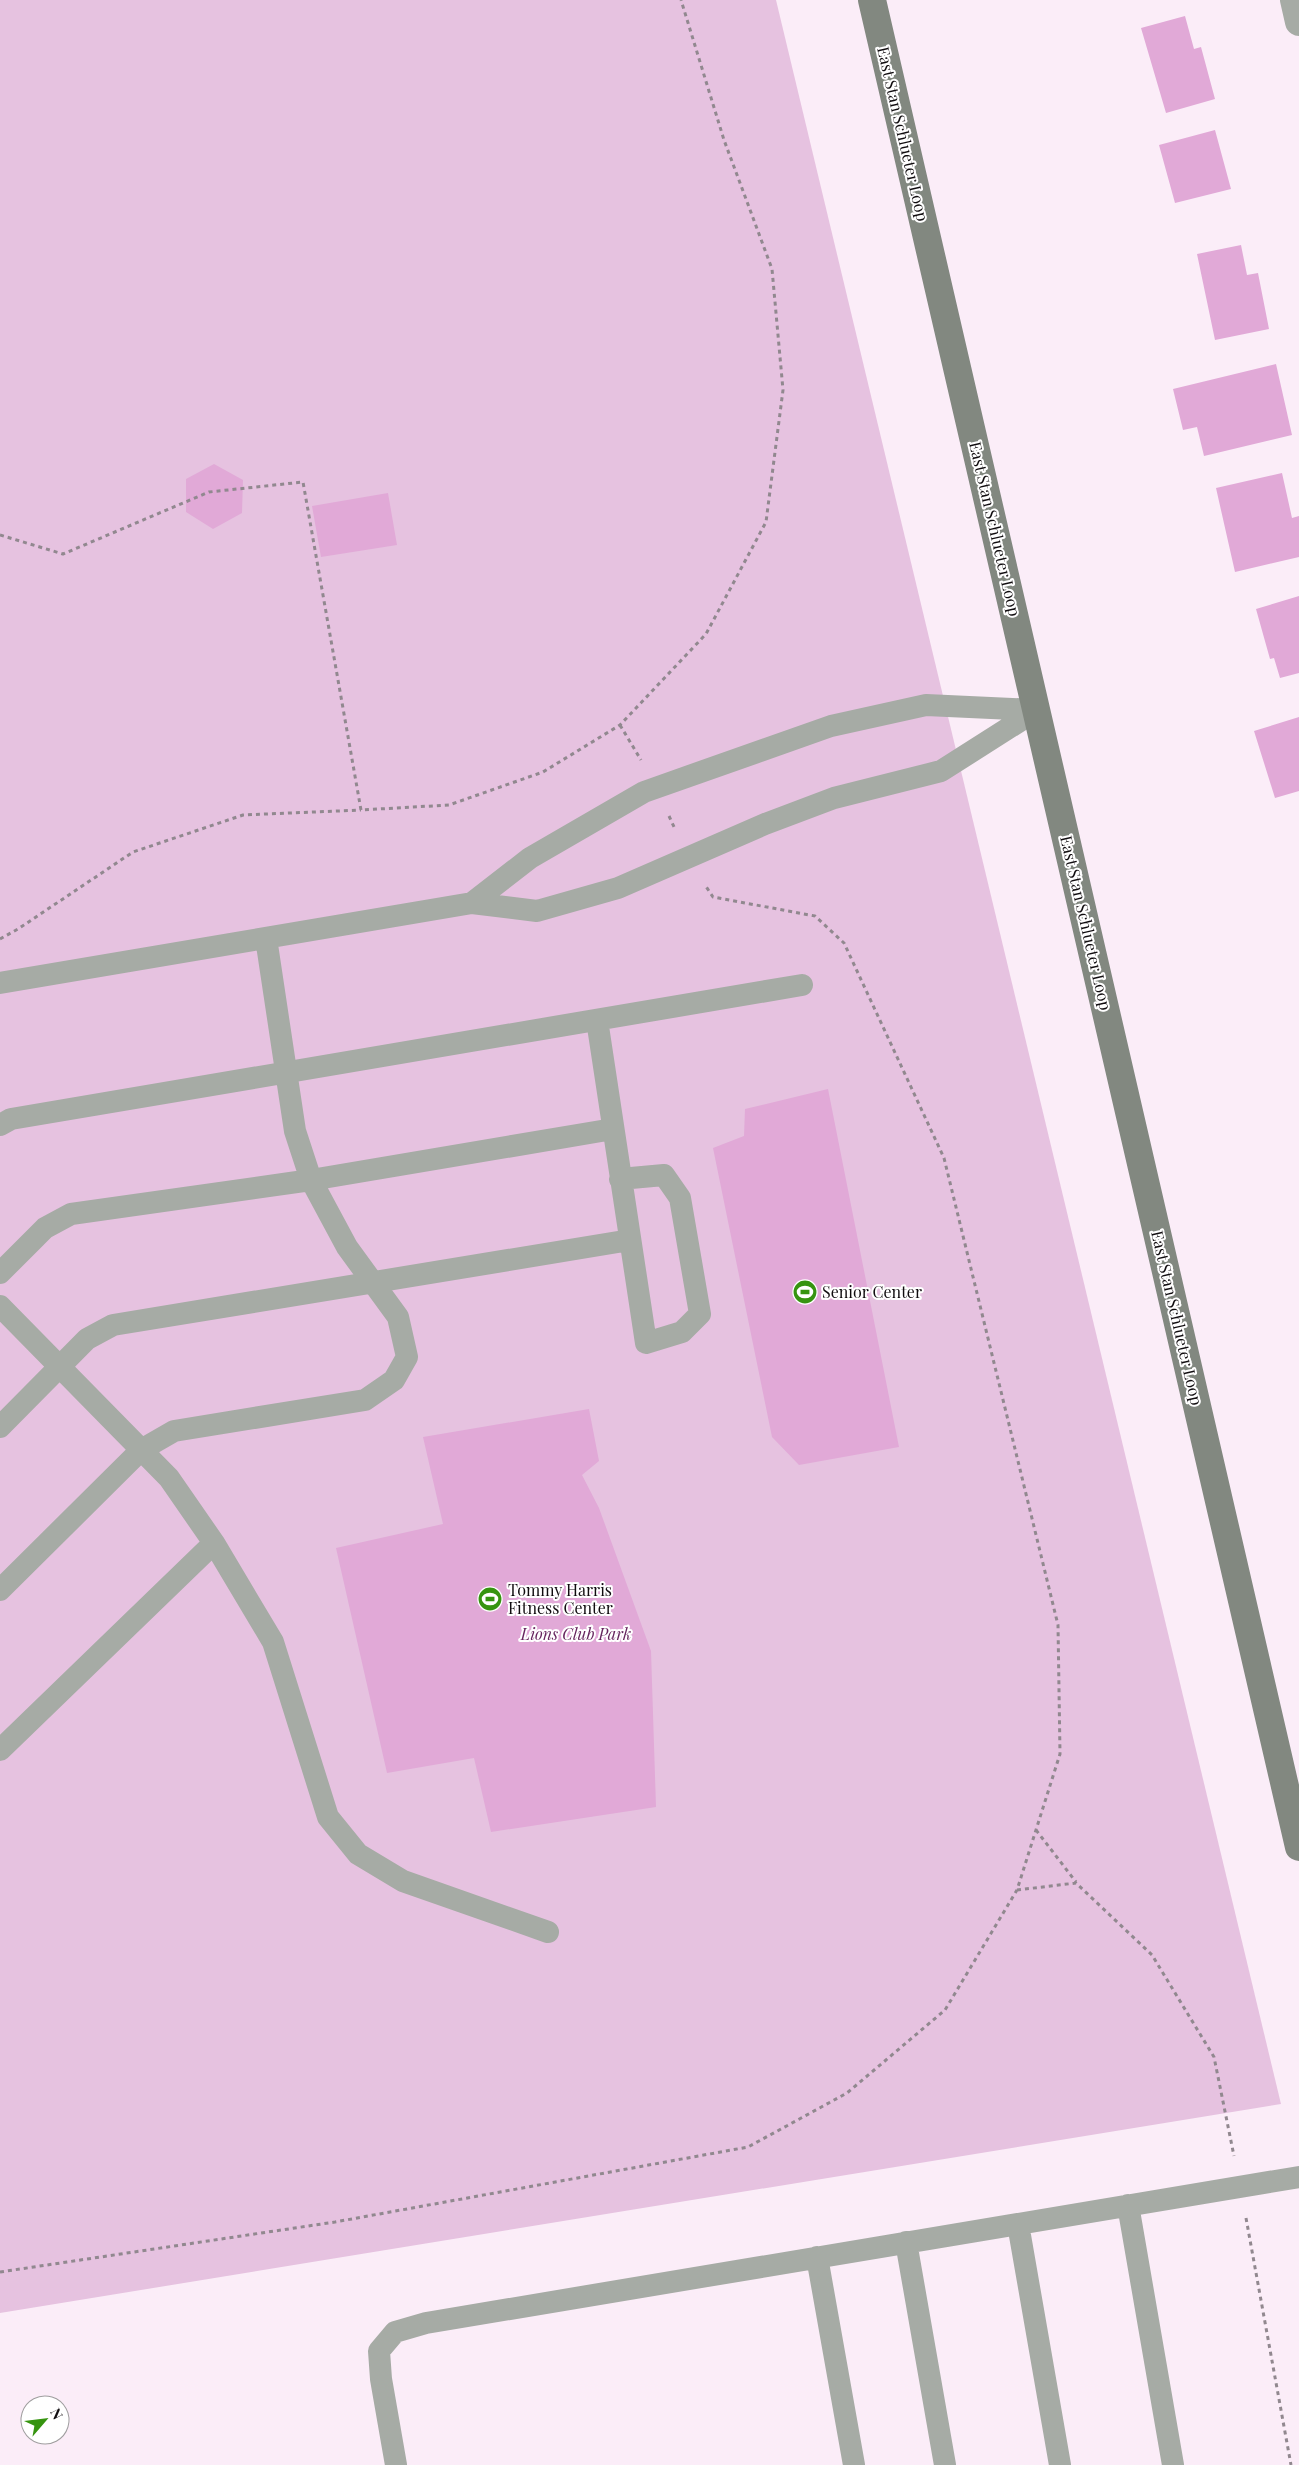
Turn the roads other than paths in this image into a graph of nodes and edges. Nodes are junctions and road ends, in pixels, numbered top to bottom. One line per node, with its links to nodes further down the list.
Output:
1 (872, 0): 4 (main road, East Stan Schlueter Loop)
2 (1294, 0): 3 (street)
3 (1299, 22)
4 (1036, 710): 5 (lane); 5 (lane); 25 (main road, East Stan Schlueter Loop)
5 (472, 903): 6 (lane)
6 (266, 938): 7 (lane); 10 (lane)
7 (0, 983)
8 (802, 985): 9 (lane)
9 (597, 1020): 10 (lane); 12 (lane)
10 (286, 1073): 11 (lane); 14 (lane)
11 (0, 1125)
12 (613, 1129): 13 (lane); 14 (lane)
13 (620, 1179): 15 (lane); 15 (lane)
14 (311, 1180): 16 (lane); 17 (lane)
15 (630, 1240): 17 (lane)
16 (0, 1273)
17 (373, 1281): 19 (lane); 21 (lane)
18 (0, 1306): 19 (lane)
19 (60, 1367): 20 (lane); 21 (lane)
20 (0, 1427)
21 (141, 1450): 22 (lane); 23 (lane)
22 (214, 1543): 24 (lane); 26 (lane)
23 (0, 1590)
24 (0, 1750)
25 (1298, 1833)
26 (548, 1932)
27 (1299, 2177): 28 (lane)
28 (1128, 2205): 29 (lane); 36 (lane)
29 (1018, 2224): 30 (lane); 35 (lane)
30 (906, 2242): 31 (lane); 34 (lane)
31 (817, 2257): 32 (lane); 33 (lane)
32 (396, 2465)
33 (854, 2465)
34 (945, 2465)
35 (1060, 2465)
36 (1173, 2465)

